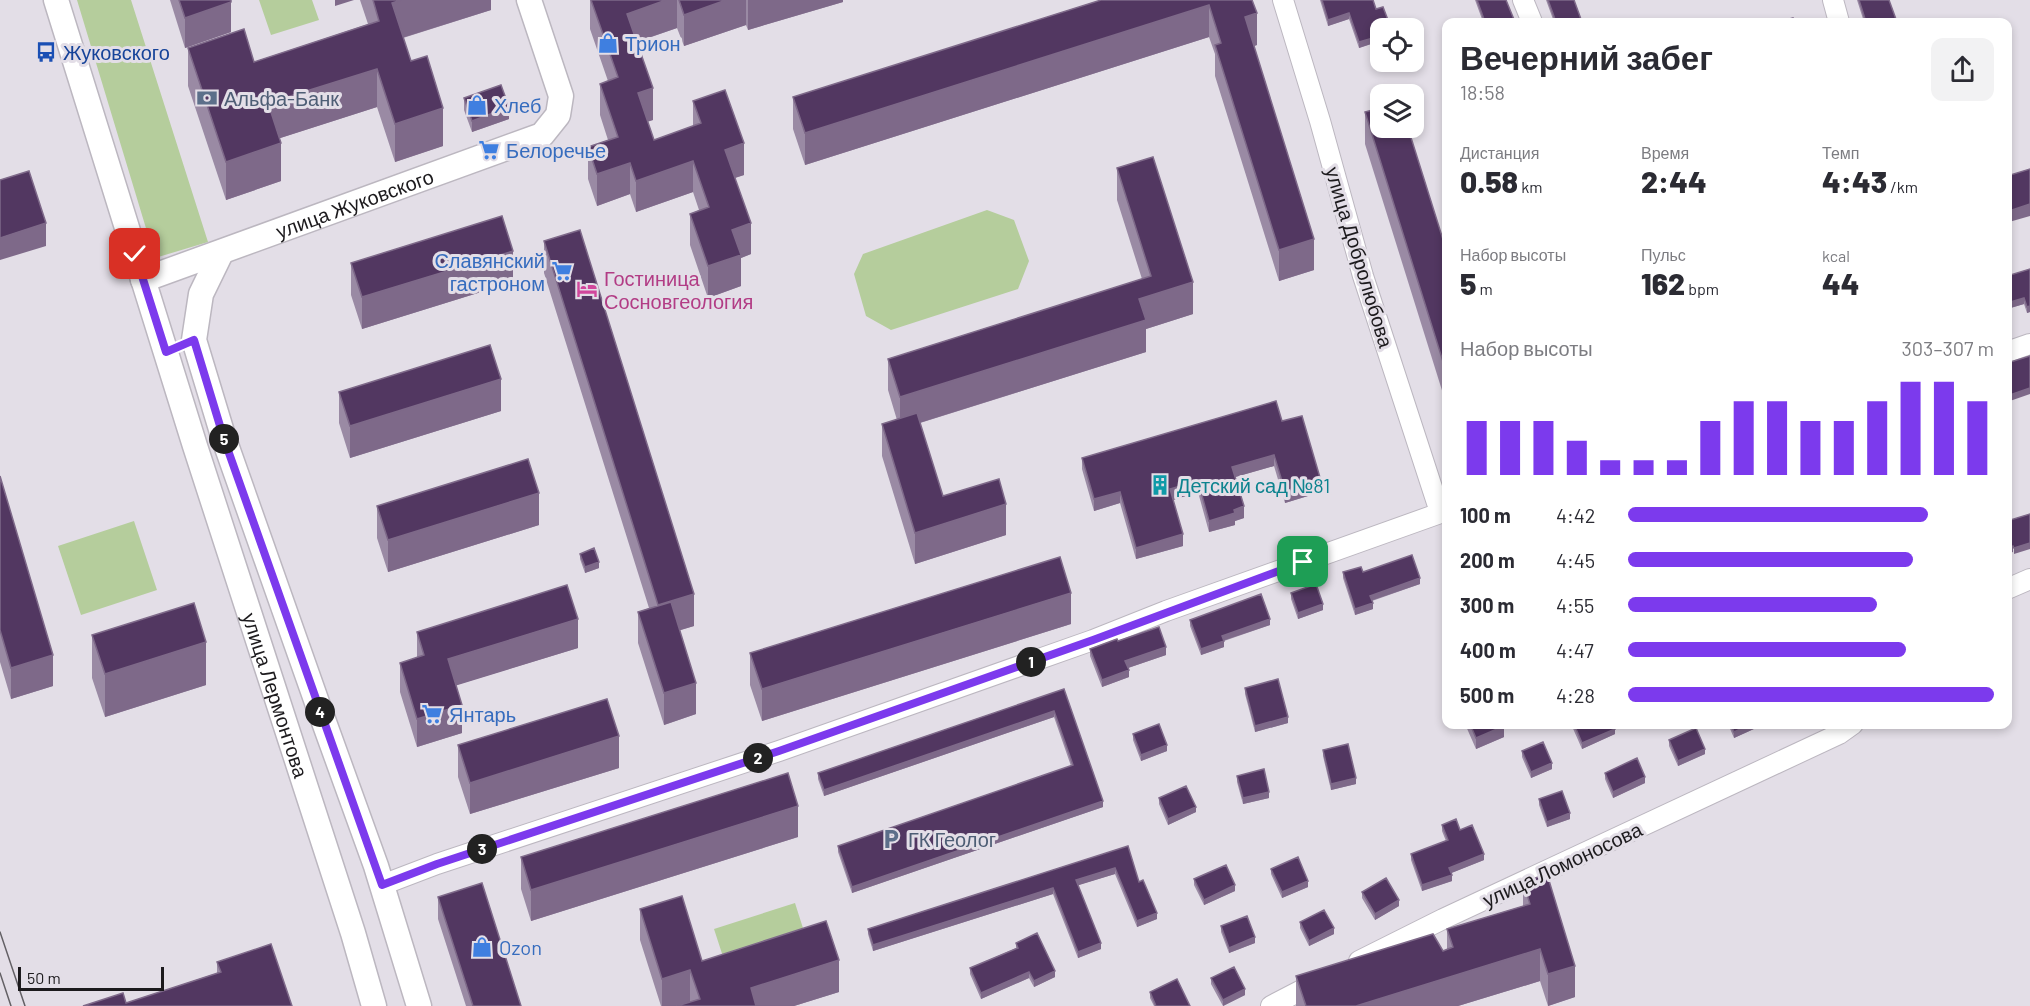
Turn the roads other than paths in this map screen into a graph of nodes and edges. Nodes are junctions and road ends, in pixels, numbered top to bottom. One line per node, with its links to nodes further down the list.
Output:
1 (56, 0): 9 (main road, улица Лермонтова)
2 (529, 0): 8 (main road, улица Жуковского)
3 (1283, 0): 14 (street, улица Добролюбова)
4 (1523, 0): 6 (street)
5 (1833, 0): 7 (street)
6 (1530, 18)
7 (1838, 18)
8 (221, 253): 9 (main road, улица Жуковского); 10 (main road, улица Лермонтова)
9 (143, 280): 13 (main road, улица Лермонтова)
10 (194, 340): 13 (main road); 19 (main road, улица Лермонтова)
11 (2030, 344): 12 (street)
12 (2012, 350)
13 (166, 352): 20 (main road, улица Лермонтова)
14 (1442, 508)
15 (1442, 511): 19 (street)
16 (2030, 579): 17 (street)
17 (2012, 587)
18 (1846, 729): 22 (street, улица Ломоносова)
19 (382, 885): 21 (main road, улица Лермонтова)
20 (374, 1006)
21 (419, 1006)
22 (1271, 1006)

